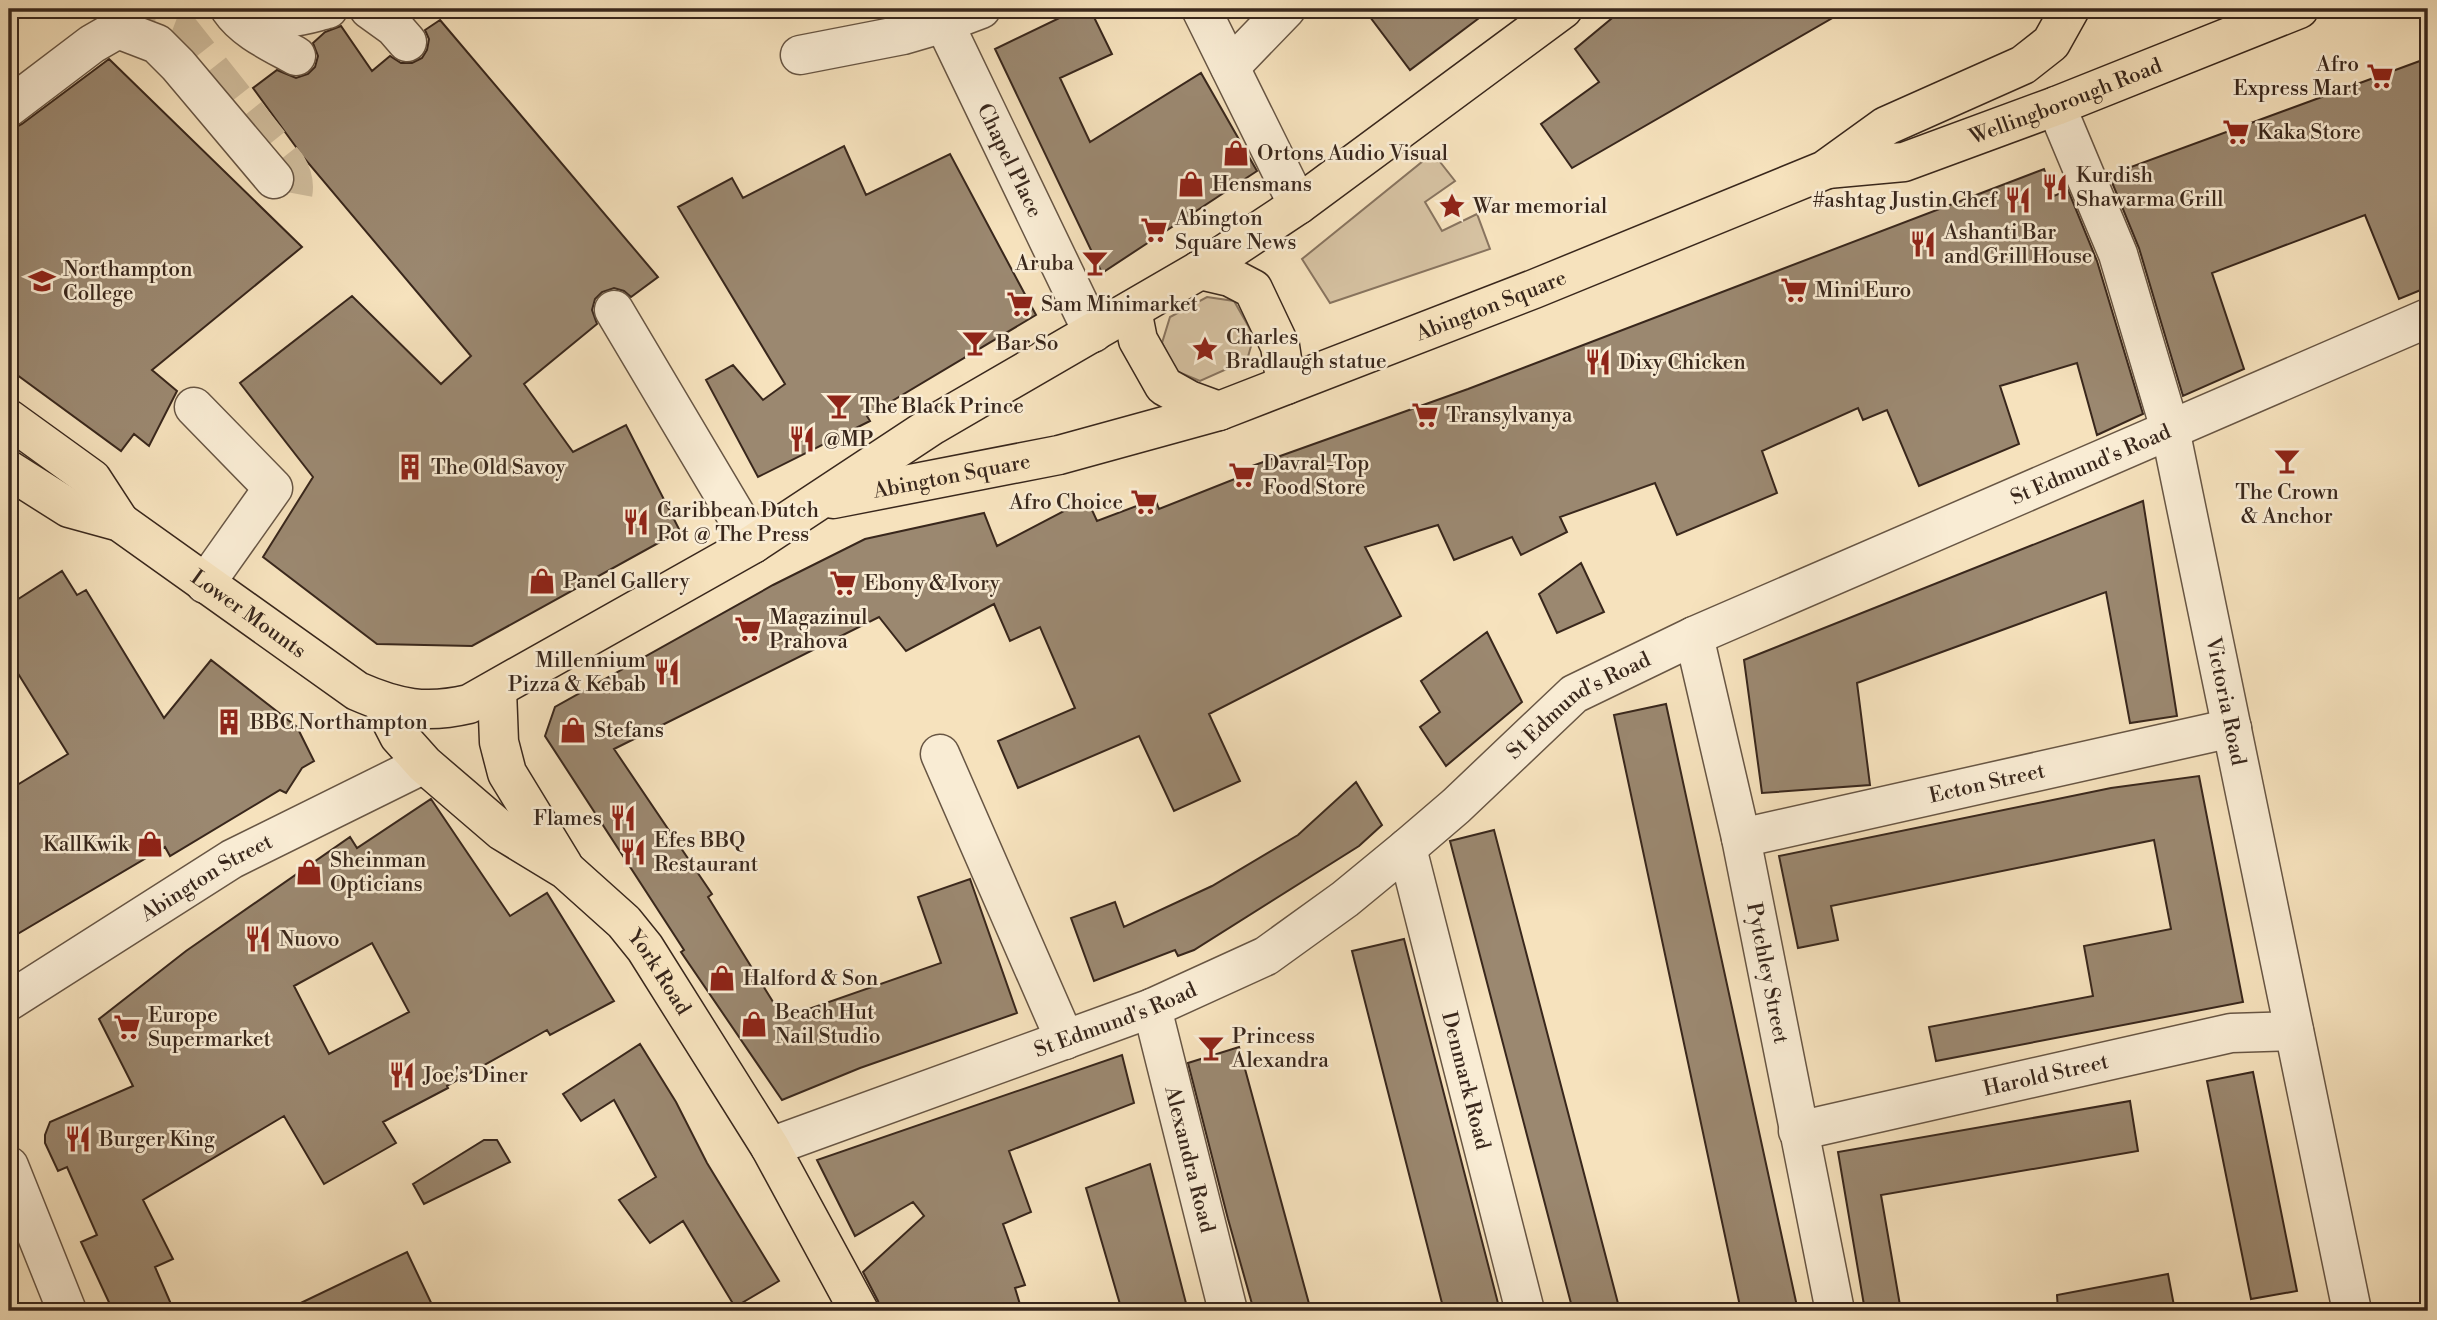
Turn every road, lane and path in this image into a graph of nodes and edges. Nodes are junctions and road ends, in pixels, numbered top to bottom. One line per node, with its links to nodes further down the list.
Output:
1 (230, 9): 14 (street)
2 (267, 9): 3 (street)
3 (328, 9)
4 (369, 9): 12 (street)
5 (981, 9): 11 (street)
6 (1201, 9): 15 (street)
7 (1286, 9): 15 (street)
8 (1563, 9): 20 (main road, Abington Square)
9 (2070, 9): 18 (main road, Abington Square)
10 (2299, 9): 16 (main road, Wellingborough Road)
11 (944, 23): 13 (street); 25 (street, Chapel Place)
12 (407, 43)
13 (800, 55)
14 (296, 56)
15 (1230, 67): 20 (street)
16 (2056, 106): 18 (main road, Wellingborough Road); 30 (street, Victoria Road)
17 (9, 107): 19 (street)
18 (1825, 170): 26 (main road, Abington Square)
19 (274, 179)
20 (1298, 205): 21 (main road, Abington Square)
21 (1200, 270): 23 (main road, Abington Square); 26 (main road)
22 (614, 310): 34 (street)
23 (1132, 310): 25 (main road, Abington Square); 28 (main road)
24 (2428, 318): 30 (street, St Edmund's Road)
25 (1093, 333): 32 (main road, Abington Square)
26 (1286, 385): 28 (main road, Abington Square)
27 (194, 407): 35 (street)
28 (1219, 411): 32 (main road, Abington Square)
29 (9, 419): 33 (main road, Lower Mounts)
30 (2170, 429): 36 (street, St Edmund's Road); 39 (street, Victoria Road)
31 (9, 470): 33 (main road, Lower Mounts)
32 (817, 502): 34 (main road, Abington Square)
33 (120, 522): 35 (main road, Lower Mounts)
34 (753, 544): 37 (main road, Abington Square)
35 (205, 584): 38 (main road, Lower Mounts)
36 (1695, 636): 42 (street, Pytchley Street); 43 (street, St Edmund's Road)
37 (497, 690): 38 (main road, Abington Square); 44 (main road)
38 (381, 701): 44 (main road, York Road)
39 (2232, 728): 42 (street, Ecton Street); 47 (street, Victoria Road)
40 (940, 754): 48 (street)
41 (412, 770): 45 (street, Abington Street)
42 (1741, 838): 49 (street, Pytchley Street)
43 (1408, 848): 46 (street, St Edmund's Road); 55 (street, Denmark Road)
44 (565, 870): 50 (main road, York Road)
45 (9, 1001)
46 (1152, 1008): 48 (street, St Edmund's Road); 54 (street, Alexandra Road)
47 (2294, 1031): 49 (street, Harold Street); 57 (street, Victoria Road)
48 (1065, 1040): 50 (street, St Edmund's Road)
49 (1798, 1131): 56 (street, Pytchley Street)
50 (770, 1147): 53 (main road, York Road)
51 (9, 1166): 52 (street)
52 (67, 1311)
53 (859, 1311)
54 (1228, 1311)
55 (1525, 1311)
56 (1835, 1311)
57 (2352, 1311)

